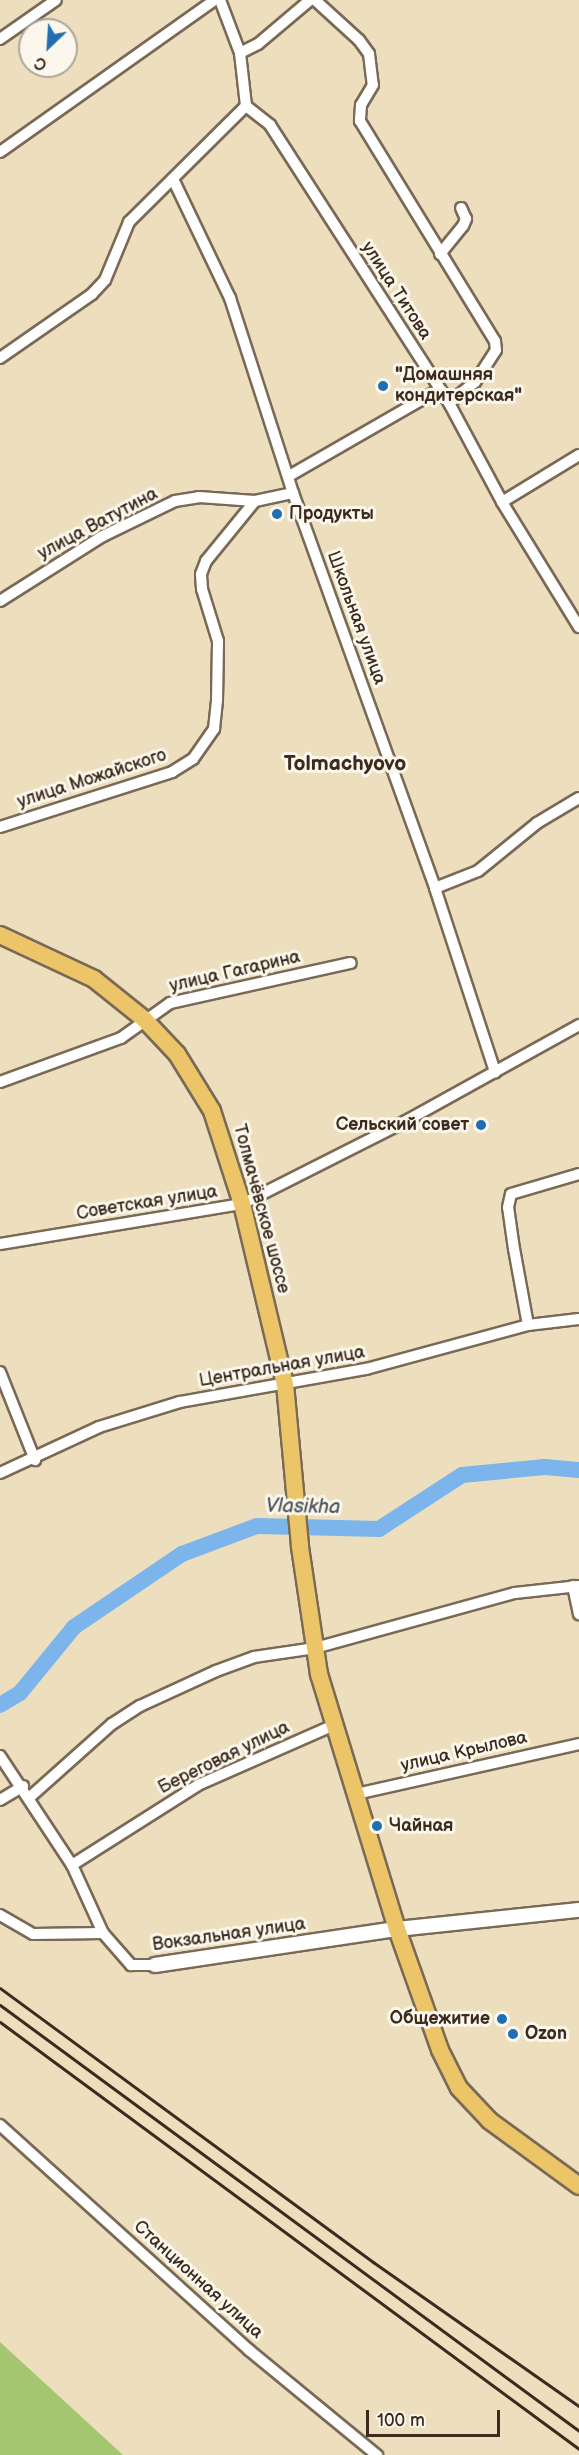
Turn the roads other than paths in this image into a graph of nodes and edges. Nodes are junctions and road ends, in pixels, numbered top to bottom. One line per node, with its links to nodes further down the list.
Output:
1 (56, 0): 6 (street)
2 (214, 0): 9 (street)
3 (220, 0): 7 (street)
4 (310, 0): 7 (street)
5 (315, 0): 12 (street)
6 (0, 39)
7 (240, 53): 8 (street)
8 (246, 106): 10 (street); 14 (street, улица Титова)
9 (0, 152)
10 (173, 179): 13 (street); 17 (street, Школьная улица)
11 (461, 208): 12 (street)
12 (440, 254): 15 (street)
13 (0, 358)
14 (440, 389): 15 (street, улица Титова); 17 (street)
15 (449, 403): 20 (street, улица Титова)
16 (579, 456): 20 (street)
17 (289, 476): 18 (street, Школьная улица)
18 (293, 493): 19 (street, улица Ватутина); 25 (street, Школьная улица)
19 (255, 501): 21 (street, улица Ватутина); 24 (street, улица Можайского)
20 (502, 502): 22 (street, улица Титова)
21 (0, 601)
22 (579, 627)
23 (579, 798): 25 (street)
24 (0, 827)
25 (435, 888): 30 (street, Школьная улица)
26 (0, 935): 28 (main road, Толмачёвское шоссе)
27 (351, 963): 28 (street, улица Гагарина)
28 (144, 1019): 31 (street, улица Гагарина); 33 (main road, Толмачёвское шоссе)
29 (579, 1025): 30 (street, Советская улица)
30 (495, 1072): 33 (street, Советская улица)
31 (0, 1082)
32 (579, 1174): 36 (street)
33 (242, 1204): 34 (street, Советская улица); 38 (main road, Толмачёвское шоссе)
34 (0, 1244)
35 (579, 1318): 36 (street, Центральная улица)
36 (528, 1325): 38 (street, Центральная улица)
37 (0, 1372): 39 (street)
38 (285, 1384): 39 (street, Центральная улица); 43 (main road, Толмачёвское шоссе)
39 (34, 1460): 40 (street, Центральная улица)
40 (0, 1473)
41 (576, 1586): 42 (street); 43 (street)
42 (579, 1614)
43 (315, 1648): 44 (main road, Толмачёвское шоссе); 49 (street)
44 (334, 1725): 48 (main road, Толмачёвское шоссе); 51 (street, Береговая улица)
45 (579, 1744): 48 (street, улица Крылова)
46 (0, 1756): 47 (street, Вокзальная улица)
47 (23, 1786): 49 (street, Вокзальная улица); 50 (street)
48 (356, 1794): 54 (main road, Толмачёвское шоссе)
49 (30, 1797): 51 (street, Вокзальная улица)
50 (0, 1800)
51 (72, 1865): 55 (street, Вокзальная улица)
52 (579, 1910): 54 (street, Вокзальная улица)
53 (0, 1915): 55 (street)
54 (397, 1929): 56 (street, Вокзальная улица); 58 (main road, Толмачёвское шоссе)
55 (103, 1933): 56 (street, Вокзальная улица)
56 (155, 1965)
57 (0, 2125): 59 (street, Станционная улица)
58 (579, 2186)
59 (377, 2455)

